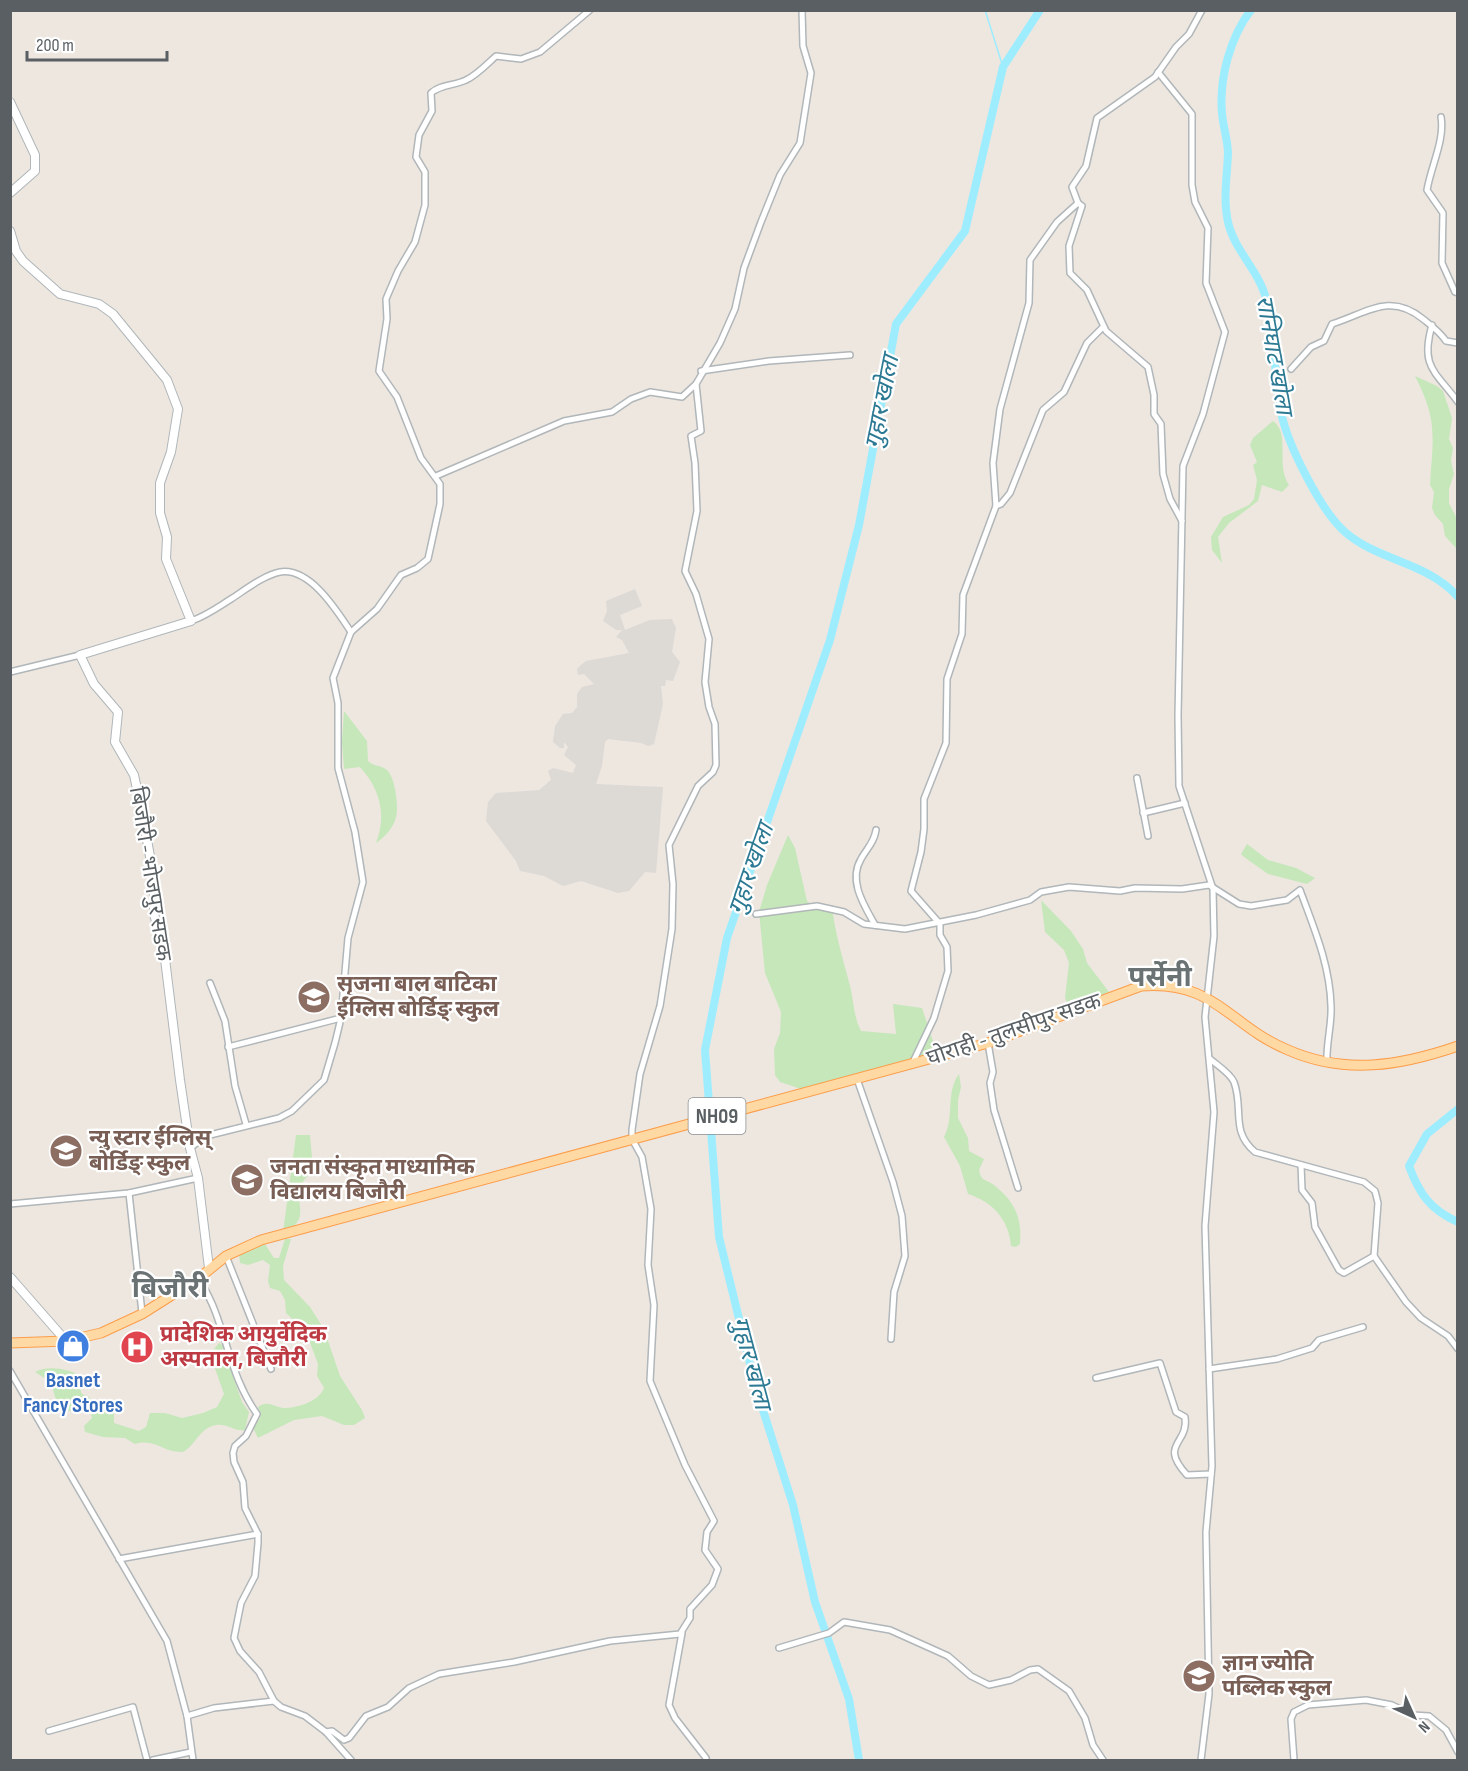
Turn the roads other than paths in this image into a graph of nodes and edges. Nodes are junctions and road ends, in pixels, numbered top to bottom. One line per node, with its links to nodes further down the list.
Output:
1 (590, 10): 19 (street)
2 (802, 10): 16 (street)
3 (1202, 10): 4 (street)
4 (1158, 72): 8 (street); 21 (street)
5 (10, 102): 7 (street)
6 (1441, 117): 10 (street)
7 (10, 192)
8 (1078, 203): 12 (street); 20 (street)
9 (10, 231): 22 (street)
10 (1458, 293)
11 (1432, 325): 13 (street); 15 (street); 18 (street)
12 (1103, 327): 20 (street); 21 (street)
13 (1458, 343)
14 (850, 356): 16 (street)
15 (1292, 369)
16 (701, 371): 17 (street)
17 (696, 384): 19 (street); 46 (street)
18 (1458, 402)
19 (436, 476): 23 (street)
20 (996, 506): 33 (street)
21 (1182, 522): 27 (street)
22 (191, 621): 23 (street); 24 (street)
23 (351, 632): 37 (street)
24 (80, 655): 25 (street); 47 (street, बिजौरी - भोजपुर सडक)
25 (10, 672)
26 (1137, 778): 28 (street)
27 (1185, 803): 28 (street); 31 (street)
28 (1143, 813): 30 (street)
29 (876, 830): 34 (street)
30 (1148, 836)
31 (1213, 889): 33 (street); 36 (street); 42 (street)
32 (756, 914): 34 (street)
33 (940, 924): 34 (street); 43 (street)
34 (875, 925)
35 (210, 983): 40 (street)
36 (1208, 997): 38 (main road, घोराही - तुलसीपुर सडक / NH09); 41 (street); 42 (main road, घोराही - तुलसीपुर सडक / NH09)
37 (341, 1018): 40 (street); 45 (street)
38 (988, 1043): 43 (main road, घोराही - तुलसीपुर सडक / NH09); 50 (street)
39 (1458, 1046): 42 (main road, घोराही - तुलसीपुर सडक / NH09)
40 (228, 1047): 45 (street)
41 (1210, 1059): 48 (street); 65 (street)
42 (1327, 1062)
43 (912, 1064): 44 (main road, घोराही - तुलसीपुर सडक / NH09)
44 (857, 1079): 46 (main road, घोराही - तुलसीपुर सडक / NH09); 60 (street)
45 (246, 1124): 47 (street)
46 (632, 1139): 54 (main road, NH09); 71 (street)
47 (190, 1148): 49 (street, बिजौरी - भोजपुर सडक)
48 (1301, 1165): 53 (street); 53 (street)
49 (198, 1178): 51 (street); 55 (street, बिजौरी - भोजपुर सडक)
50 (1018, 1188)
51 (129, 1193): 52 (street); 58 (street)
52 (10, 1204)
53 (1374, 1256): 63 (street)
54 (226, 1257): 55 (main road, NH09); 64 (street)
55 (209, 1268): 57 (main road, NH09)
56 (10, 1277): 61 (street)
57 (199, 1278): 58 (main road, NH09); 69 (street)
58 (142, 1314): 61 (main road, NH09)
59 (1363, 1327): 65 (street)
60 (891, 1339)
61 (66, 1341): 62 (main road, NH09)
62 (10, 1343)
63 (1458, 1349)
64 (271, 1369)
65 (1209, 1369): 68 (street)
66 (10, 1371): 70 (street)
67 (1096, 1378): 68 (street)
68 (1212, 1474): 85 (street)
69 (258, 1534): 70 (street); 73 (street)
70 (119, 1559): 74 (street)
71 (682, 1633): 76 (street); 79 (street)
72 (778, 1648): 84 (street)
73 (274, 1701): 74 (street); 76 (street)
74 (187, 1716): 77 (street)
75 (49, 1731): 80 (street)
76 (326, 1732): 83 (street)
77 (191, 1752): 81 (street); 82 (street)
78 (1458, 1752): 86 (street)
79 (706, 1758)
80 (147, 1761)
81 (153, 1761)
82 (193, 1761)
83 (351, 1761)
84 (1103, 1761)
85 (1201, 1761)
86 (1294, 1761)

